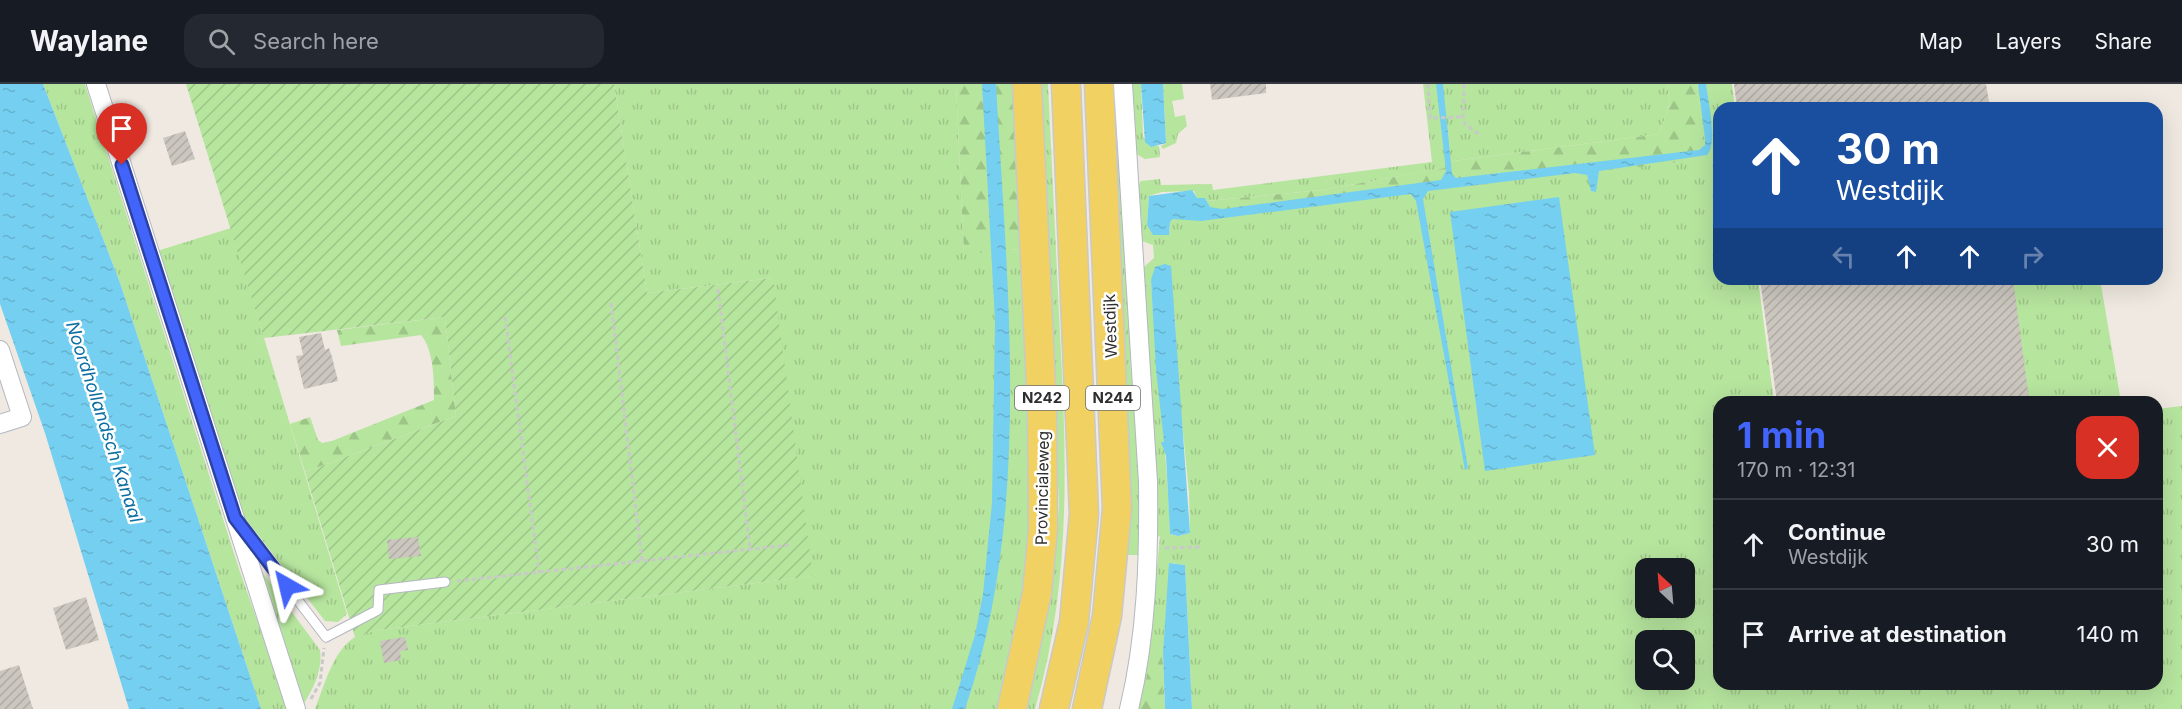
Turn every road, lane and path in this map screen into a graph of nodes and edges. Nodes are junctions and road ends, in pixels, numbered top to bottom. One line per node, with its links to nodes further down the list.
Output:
1 (96, 84): 15 (street)
2 (1027, 84): 25 (main road, Provincialeweg / N242)
3 (1066, 84): 26 (main road, N242)
4 (1099, 84): 27 (main road, Westdijk / N244)
5 (1123, 84): 18 (street, Westdijk)
6 (1428, 84): 8 (path)
7 (1464, 84): 8 (path)
8 (1463, 117): 9 (path)
9 (1480, 136)
10 (718, 289): 19 (path)
11 (611, 303): 20 (path)
12 (505, 317): 21 (path)
13 (0, 350): 14 (street)
14 (0, 424)
15 (235, 518): 23 (lane); 24 (street)
16 (789, 545): 19 (path)
17 (1200, 547): 18 (path)
18 (1148, 548): 28 (street, Westdijk)
19 (750, 549): 20 (path)
20 (642, 561): 21 (path)
21 (539, 572): 22 (path)
22 (445, 582): 23 (lane)
23 (326, 637): 24 (path)
24 (304, 705)
25 (1012, 709)
26 (1054, 709)
27 (1087, 709)
28 (1129, 709)

